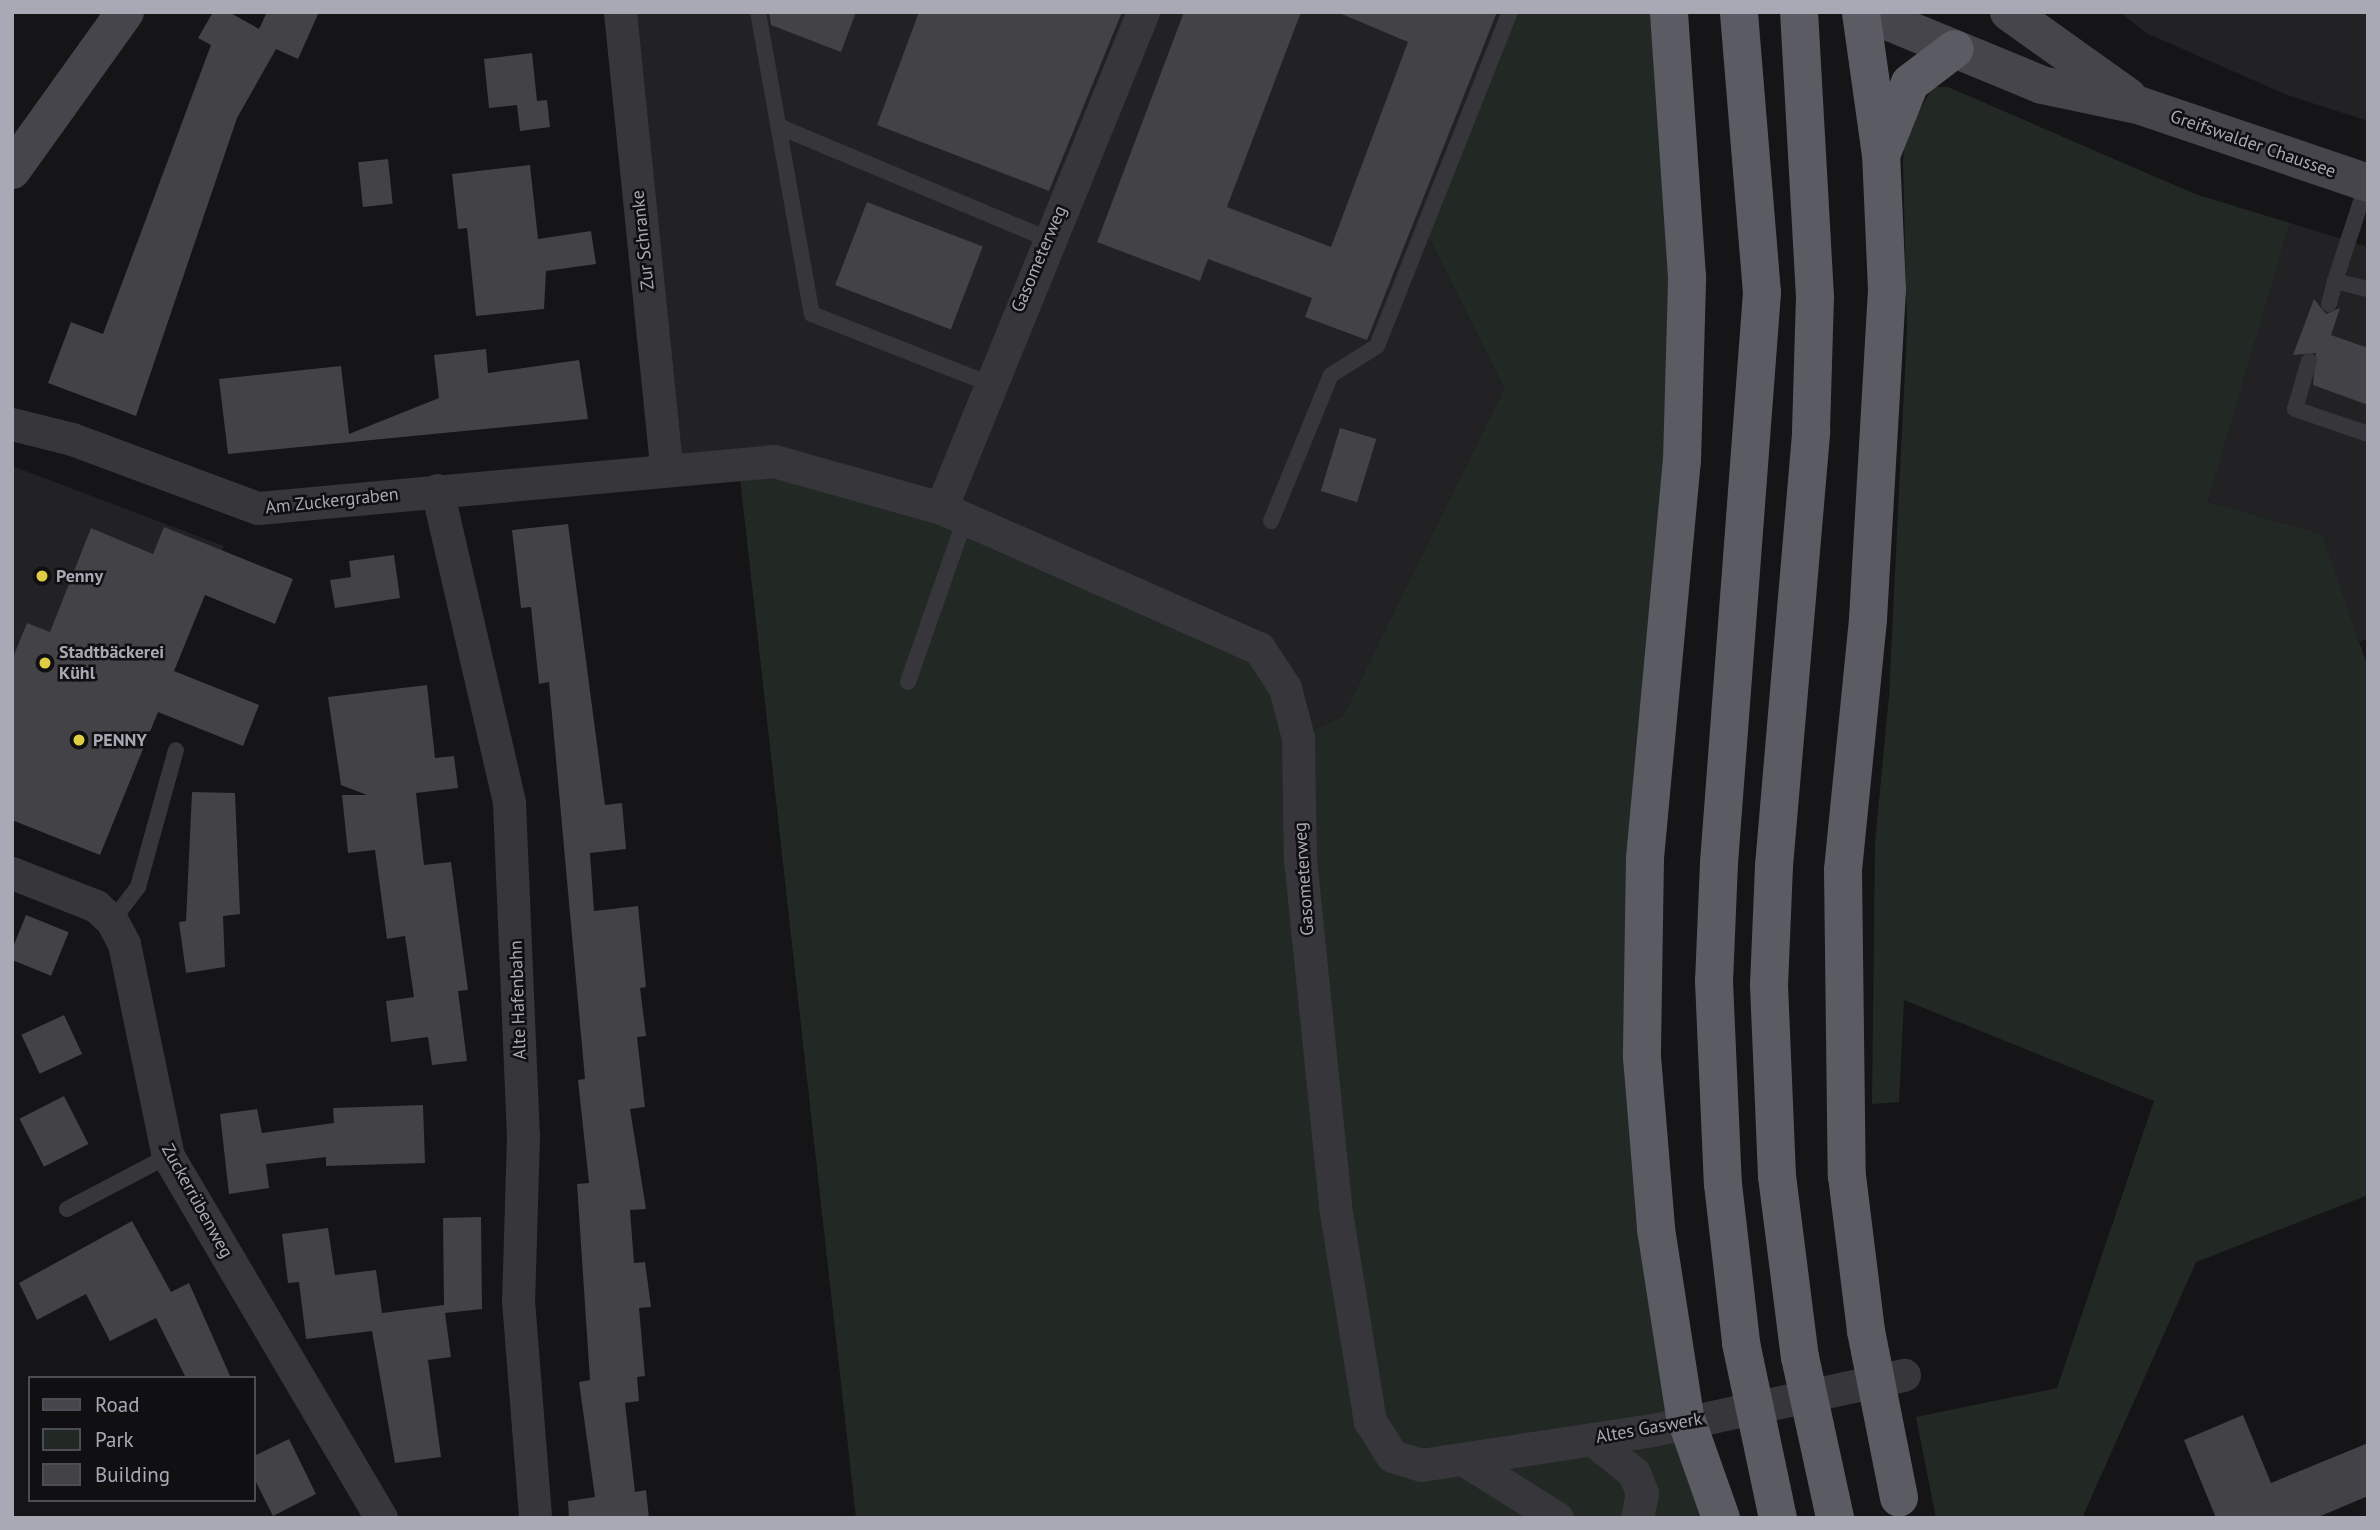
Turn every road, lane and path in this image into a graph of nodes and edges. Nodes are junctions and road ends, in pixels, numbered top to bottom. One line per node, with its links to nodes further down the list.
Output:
1 (125, 12): 15 (main road)
2 (620, 12): 25 (street, Zur Schranke)
3 (758, 12): 13 (lane)
4 (1143, 12): 17 (street, Gasometerweg)
5 (1510, 12): 28 (lane)
6 (1669, 12): 43 (highway, bridge)
7 (1798, 12): 45 (highway, bridge)
8 (1863, 12): 11 (main road, Greifswalder Chaussee); 14 (highway)
9 (2009, 12): 12 (main road, Greifswalder Chaussee)
10 (1741, 31): 44 (highway, bridge)
11 (1955, 49): 12 (main road, Greifswalder Chaussee); 14 (highway)
12 (2138, 105): 16 (main road, Greifswalder Chaussee)
13 (780, 127): 17 (lane); 22 (lane)
14 (1881, 155): 46 (highway, bridge)
15 (12, 170)
16 (2367, 183): 18 (lane)
17 (1048, 239): 22 (street, Gasometerweg)
18 (2336, 281): 19 (lane); 20 (lane)
19 (2368, 289)
20 (2329, 304)
21 (2309, 361): 24 (lane)
22 (988, 383): 27 (street, Gasometerweg)
23 (12, 424): 26 (street, Am Zuckergraben)
24 (2368, 434)
25 (666, 467): 26 (street, Am Zuckergraben); 27 (street, Gasometerweg)
26 (437, 490): 40 (street, Alte Hafenbahn)
27 (953, 514): 29 (lane); 37 (street, Gasometerweg)
28 (1271, 521)
29 (908, 682)
30 (176, 750): 32 (lane)
31 (12, 873): 32 (street)
32 (113, 920): 33 (street, Zuckerrübenweg)
33 (168, 1156): 34 (lane); 39 (street, Zuckerrübenweg)
34 (66, 1209)
35 (1905, 1375): 36 (street, Altes Gaswerk)
36 (1592, 1439): 38 (street, Altes Gaswerk); 42 (street)
37 (1392, 1456): 38 (street, Altes Gaswerk)
38 (1463, 1459): 41 (street)
39 (381, 1518)
40 (535, 1518)
41 (1557, 1518)
42 (1637, 1518)
43 (1721, 1518)
44 (1778, 1518)
45 (1835, 1518)
46 (1901, 1518)

